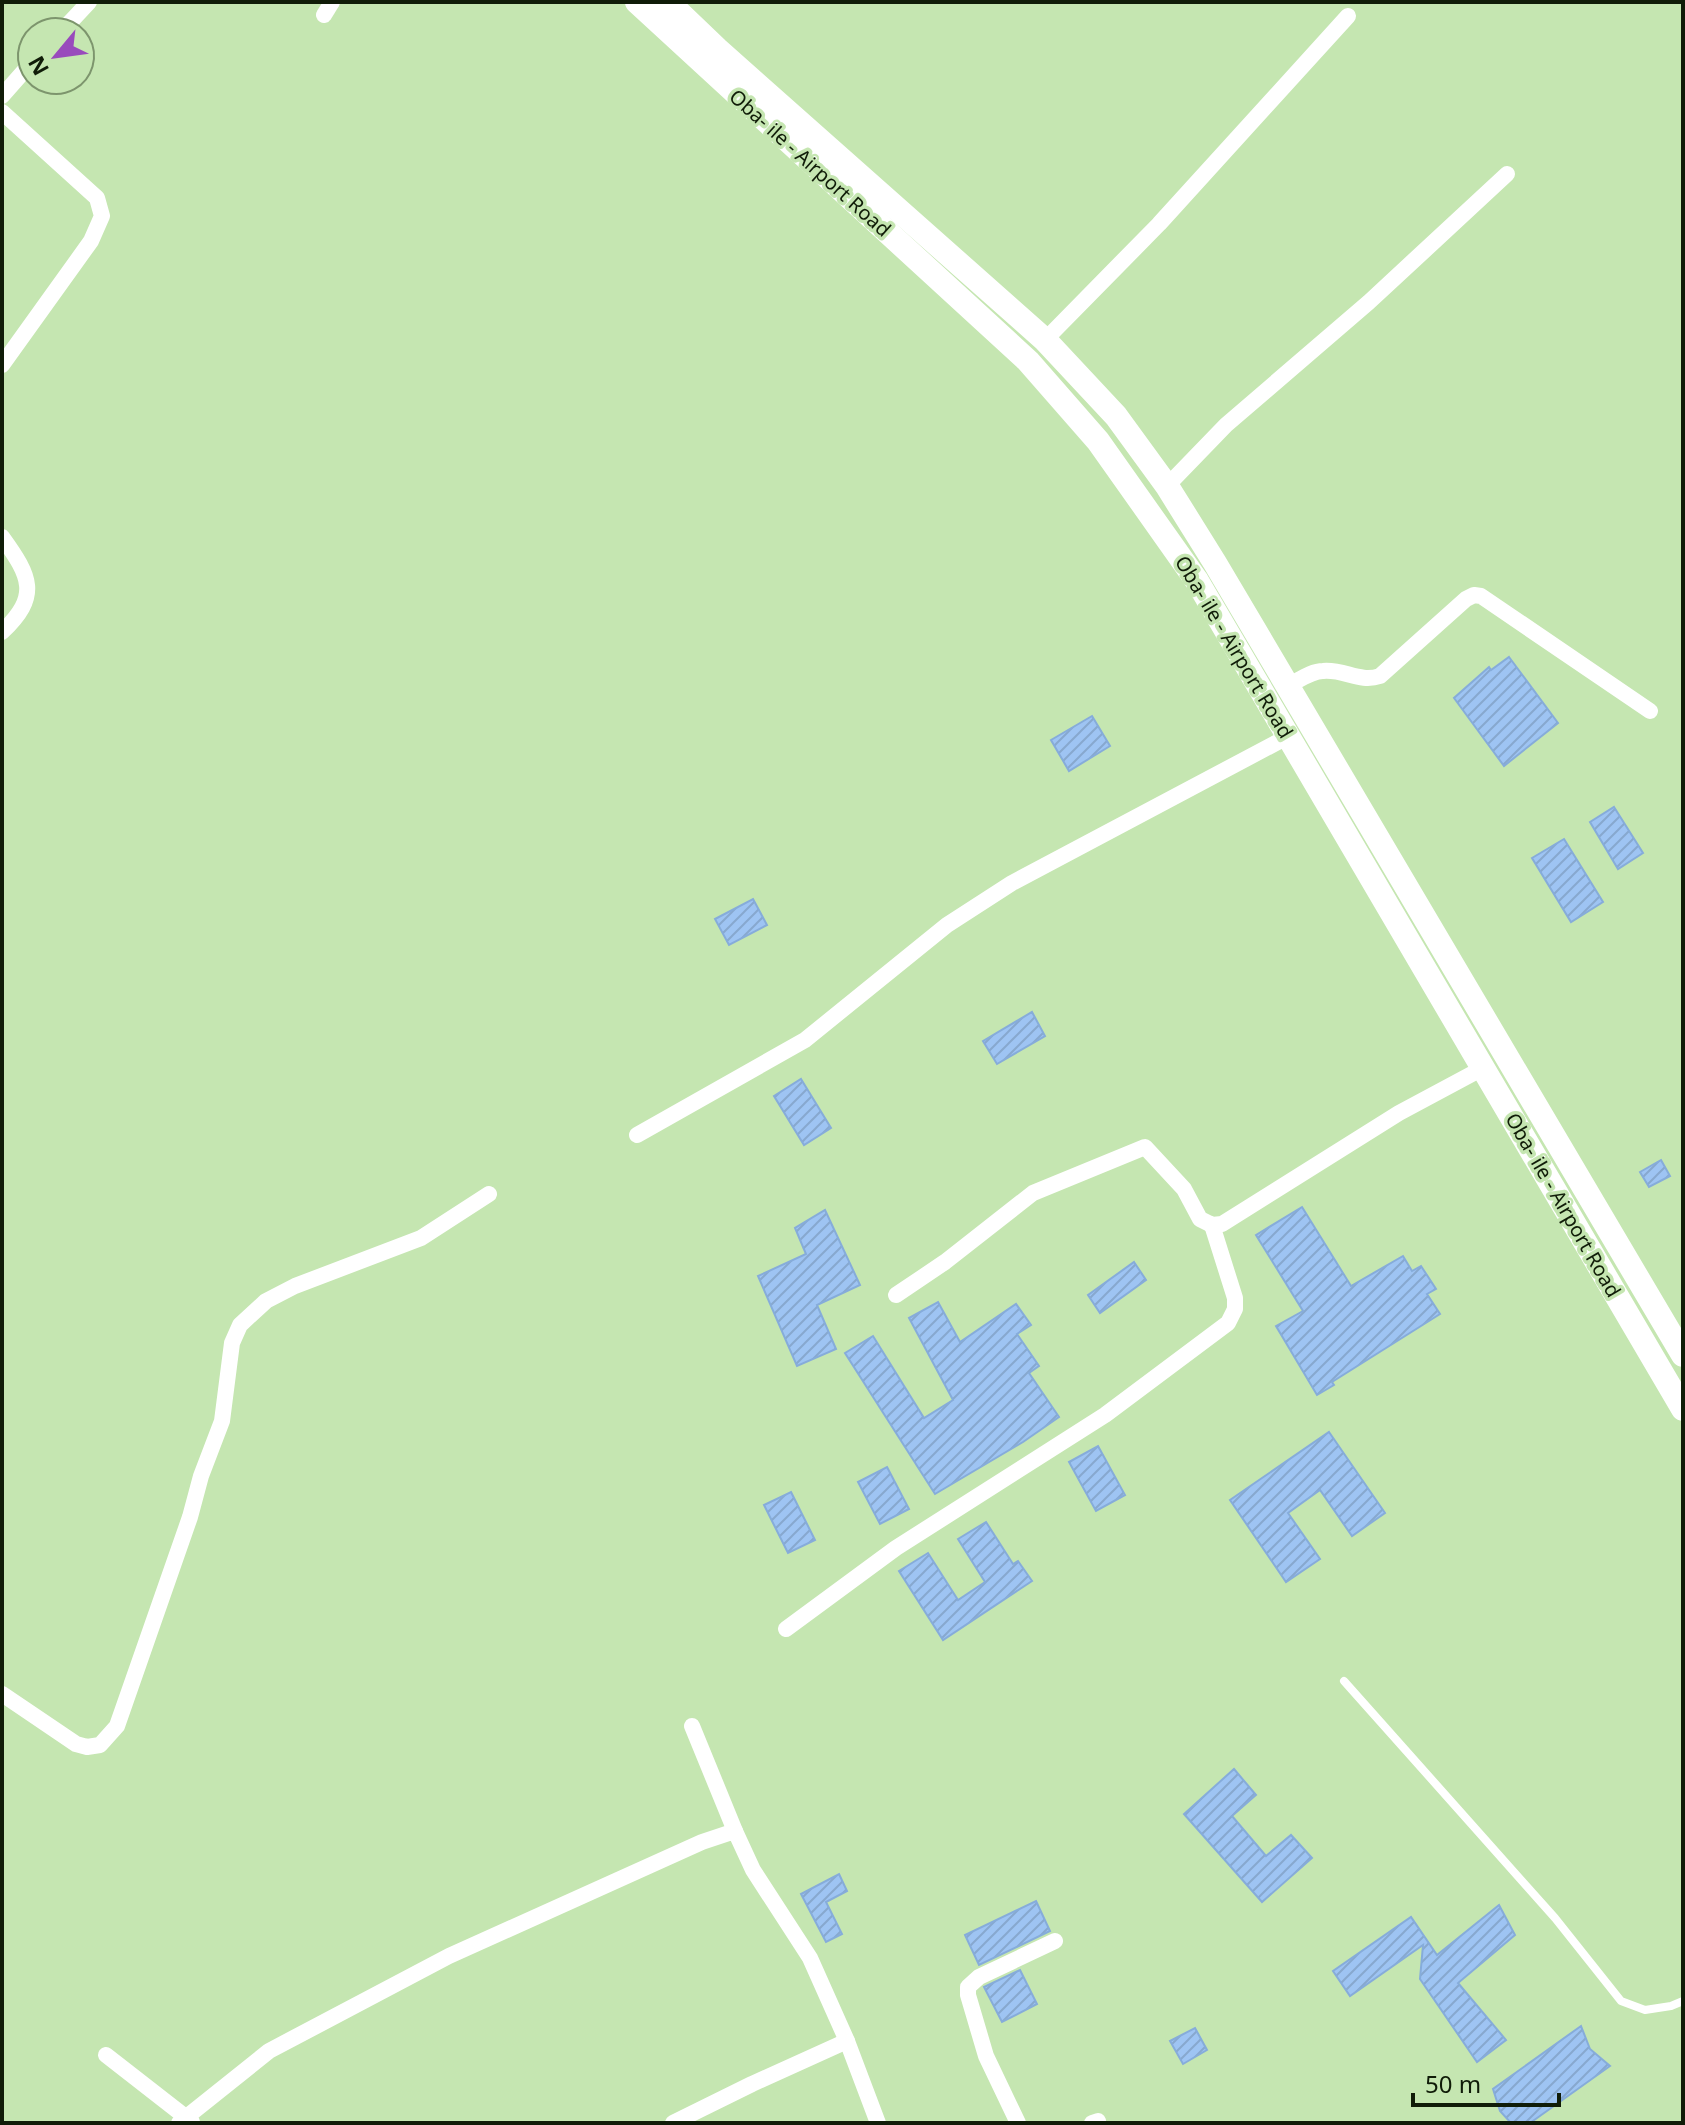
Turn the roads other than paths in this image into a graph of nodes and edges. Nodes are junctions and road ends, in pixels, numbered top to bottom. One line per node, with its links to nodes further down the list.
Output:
1 (637, 2): 15 (main road, Oba- ile - Airport Road)
2 (668, 2): 8 (main road, Oba- ile - Airport Road)
3 (1348, 16): 8 (street)
4 (16, 80): 5 (street)
5 (2, 96)
6 (2, 112): 9 (street)
7 (1507, 174): 10 (street)
8 (1045, 340): 10 (main road, Oba- ile - Airport Road)
9 (2, 365)
10 (1167, 486): 13 (main road, Oba- ile - Airport Road)
11 (2, 537): 12 (street)
12 (2, 632)
13 (1287, 686): 14 (street); 21 (main road, Oba- ile - Airport Road)
14 (1650, 711)
15 (1289, 736): 16 (main road, Oba- ile - Airport Road); 17 (street)
16 (1483, 1068): 19 (street); 22 (main road, Oba- ile - Airport Road)
17 (637, 1135)
18 (489, 1194): 27 (street)
19 (1212, 1225): 20 (street); 25 (street)
20 (896, 1295)
21 (1661, 1318): 22 (main road); 23 (main road, Oba- ile - Airport Road)
22 (1639, 1334): 24 (main road, Oba- ile - Airport Road)
23 (1683, 1355)
24 (1683, 1409)
25 (786, 1629)
26 (1344, 1681): 31 (lane)
27 (2, 1694)
28 (692, 1726): 29 (street)
29 (735, 1831): 32 (street); 34 (street)
30 (1055, 1941): 37 (street)
31 (1683, 2001)
32 (847, 2041): 35 (street); 36 (street)
33 (106, 2055): 34 (street)
34 (186, 2121)
35 (673, 2123)
36 (878, 2123)
37 (1018, 2123)

